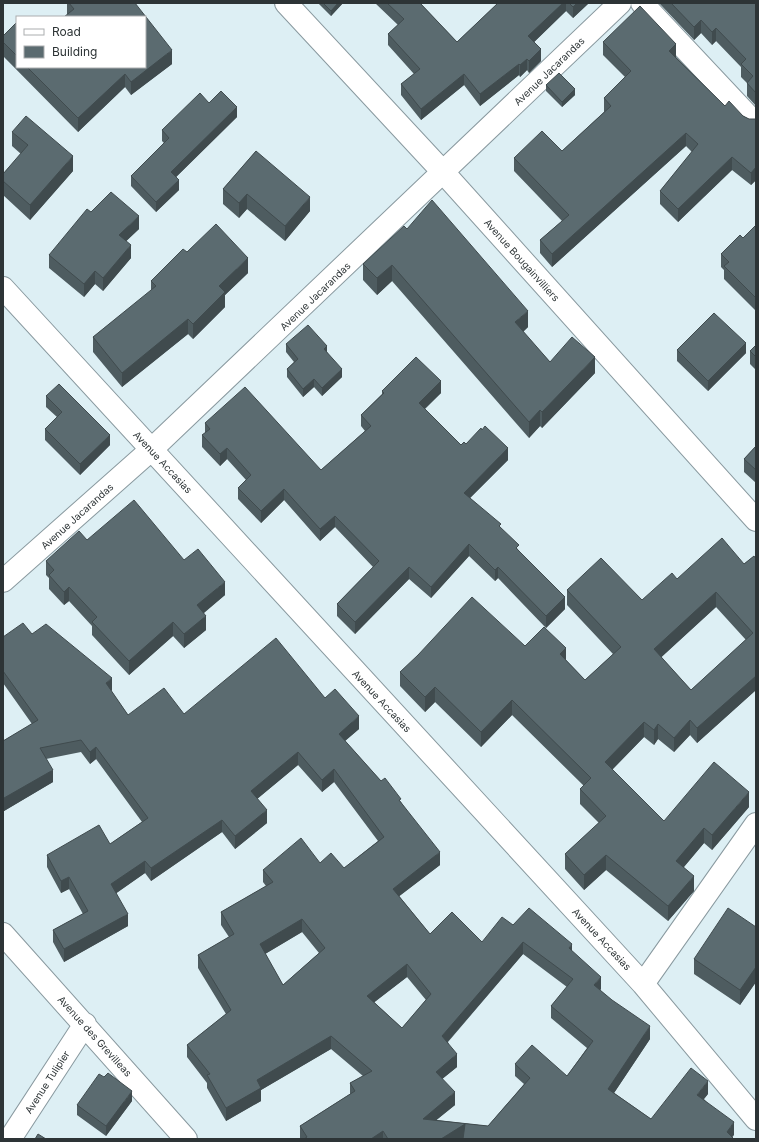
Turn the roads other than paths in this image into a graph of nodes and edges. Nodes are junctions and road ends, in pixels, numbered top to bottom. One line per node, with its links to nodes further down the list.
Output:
1 (286, 3): 5 (street, Avenue Bougainvilliers)
2 (620, 3): 5 (street, Avenue Jacarandas)
3 (642, 3): 4 (street)
4 (752, 120)
5 (443, 172): 7 (street, Avenue Jacarandas); 8 (street, Avenue Bougainvilliers)
6 (3, 288): 7 (street, Avenue Accasias)
7 (152, 449): 9 (street, Avenue Jacarandas); 12 (street, Avenue Accasias)
8 (756, 520)
9 (3, 582)
10 (756, 824): 12 (street)
11 (3, 934): 13 (street, Avenue des Grevilleas)
12 (643, 984): 14 (street, Avenue Accasias)
13 (85, 1024): 15 (street, Avenue Tulipier); 16 (street, Avenue des Grevilleas)
14 (756, 1119)
15 (10, 1139)
16 (186, 1139)

